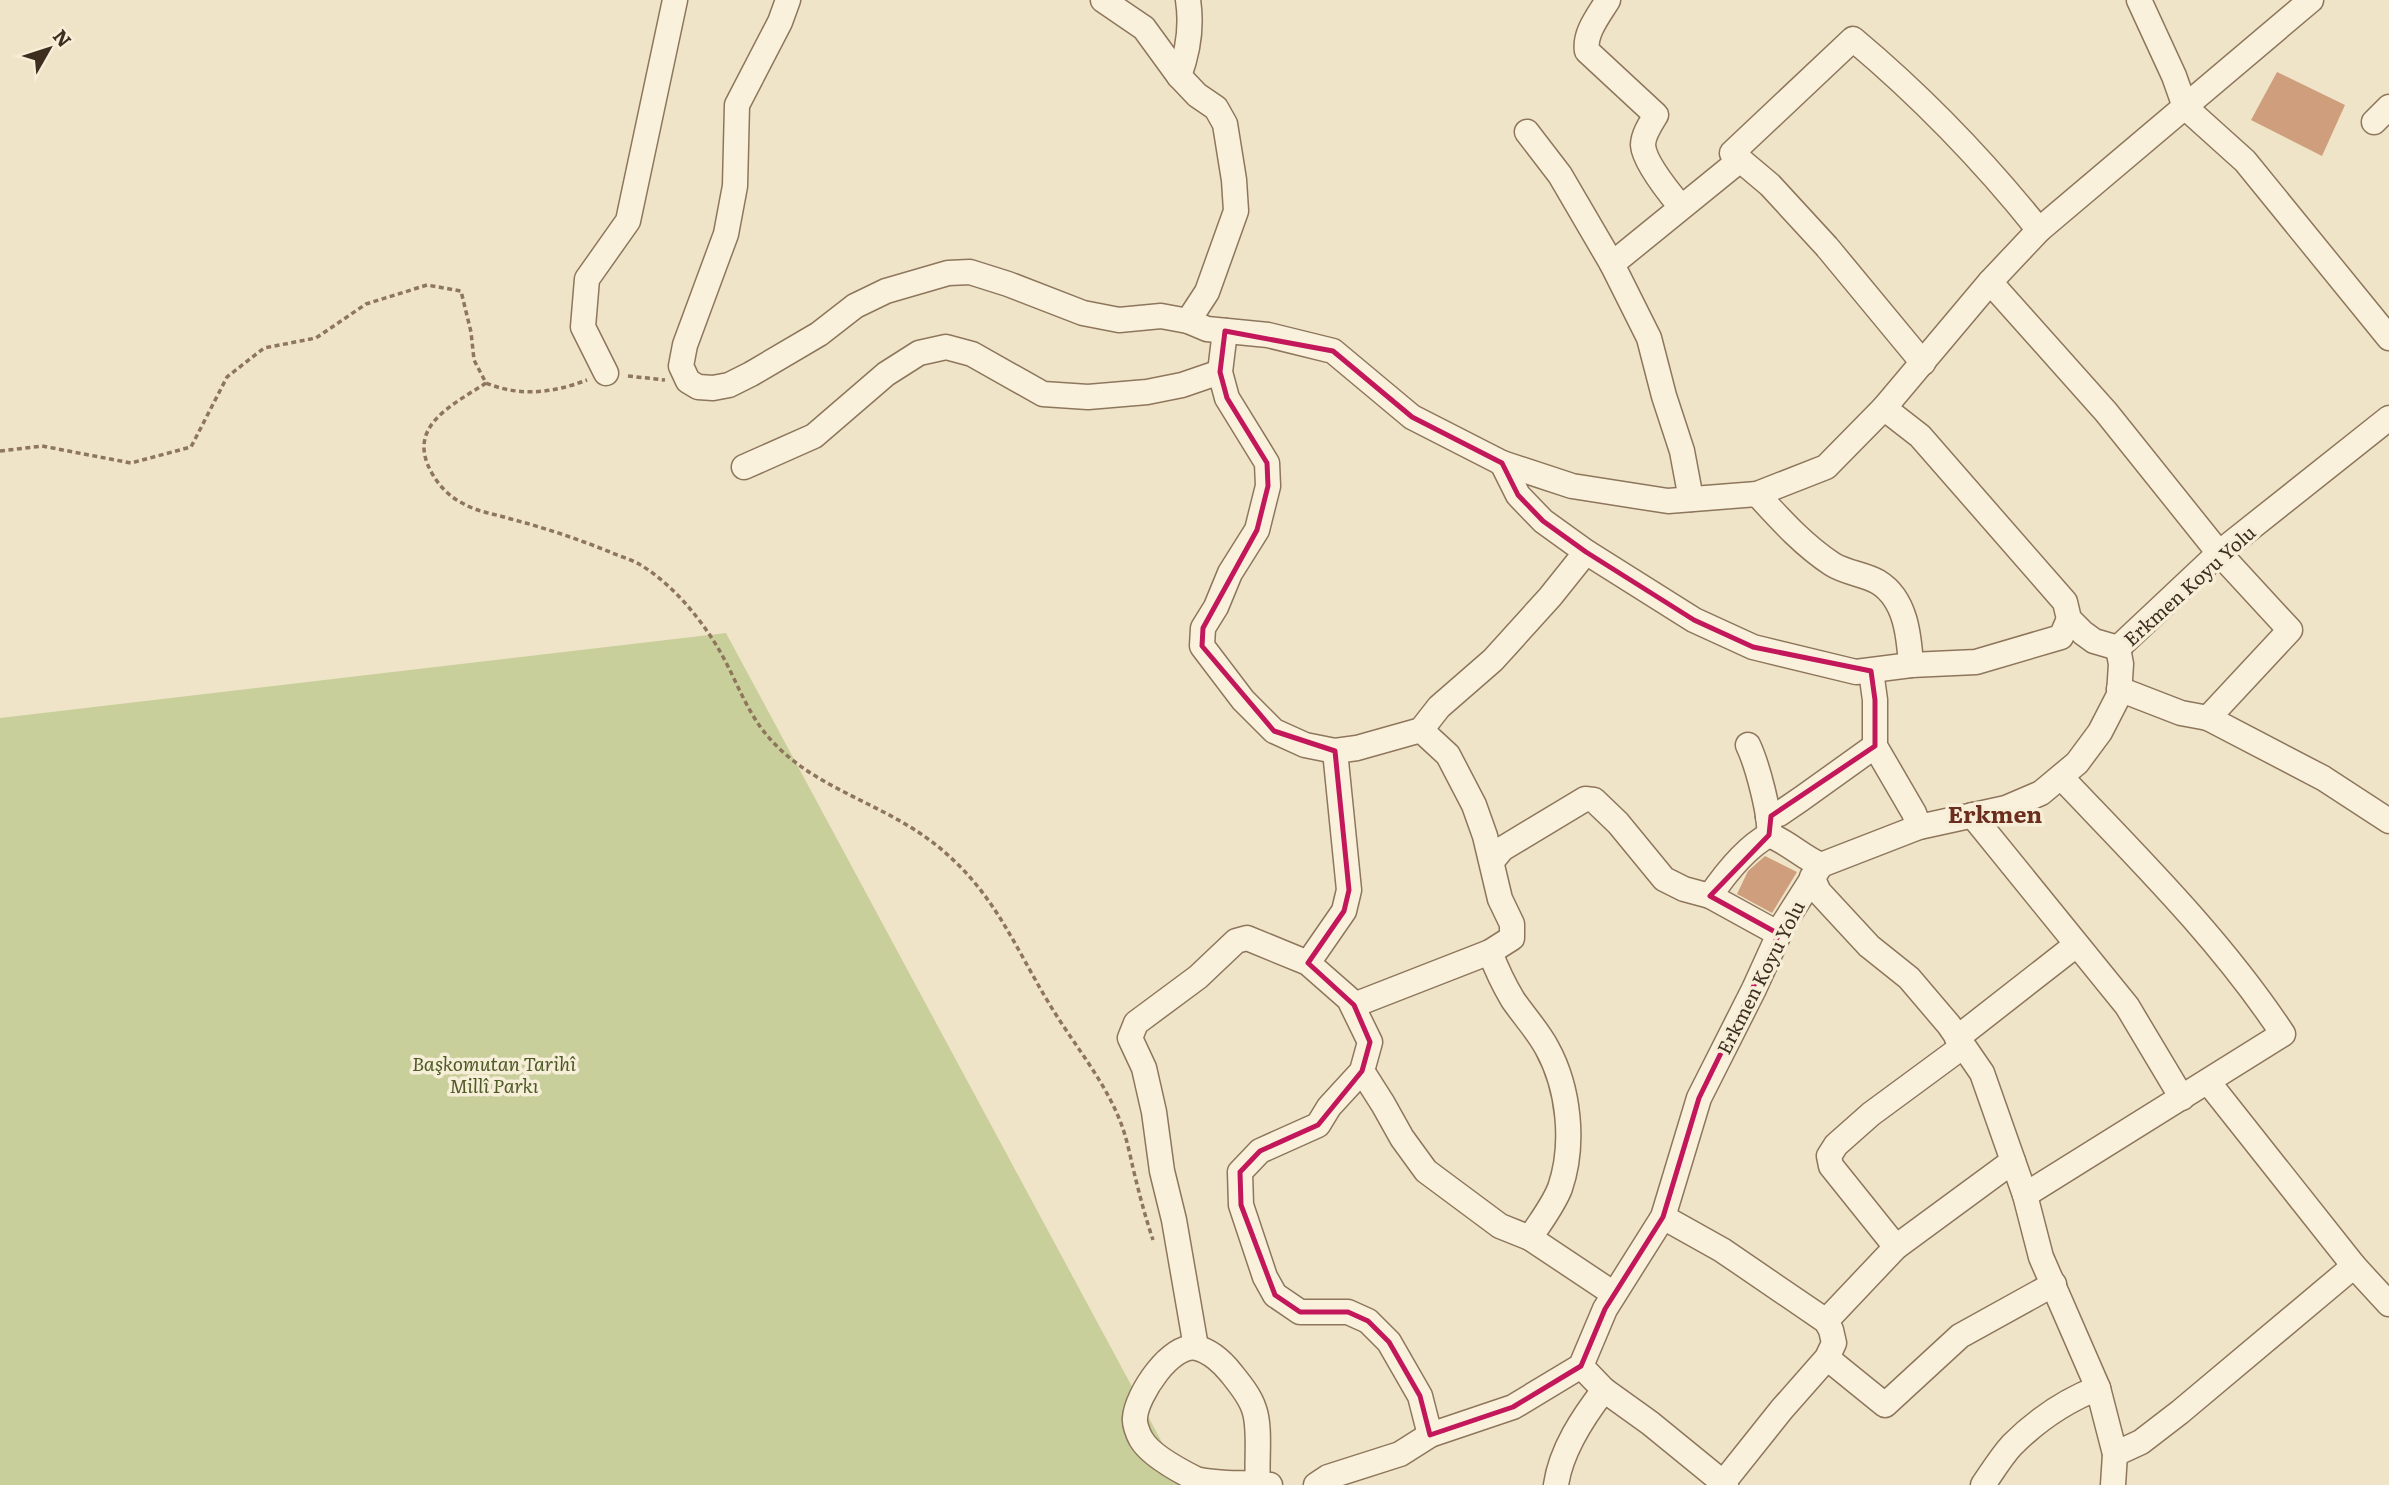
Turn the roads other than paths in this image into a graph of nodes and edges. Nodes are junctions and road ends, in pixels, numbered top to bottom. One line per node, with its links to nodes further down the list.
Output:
1 (675, 0): 21 (street)
2 (788, 0): 16 (street)
3 (1103, 0): 8 (street)
4 (1188, 0): 8 (street)
5 (1608, 0): 12 (street)
6 (2139, 0): 9 (street)
7 (2311, 0): 9 (street)
8 (1179, 76): 16 (street)
9 (2185, 107): 13 (street); 18 (street)
10 (1527, 132): 14 (street)
11 (1740, 160): 12 (street); 13 (street); 19 (street)
12 (1681, 207): 14 (street)
13 (2039, 230): 15 (street)
14 (1612, 264): 27 (street)
15 (1990, 282): 19 (street); 29 (street)
16 (1188, 321): 17 (street)
17 (1225, 331): 20 (street); 24 (street)
18 (2389, 338)
19 (1923, 363): 22 (street)
20 (1220, 372): 25 (street); 39 (street)
21 (606, 373)
22 (1884, 408): 26 (street); 30 (street)
23 (2389, 418): 29 (street, Erkmen Koyu Yolu)
24 (1502, 463): 27 (street); 28 (street)
25 (744, 467)
26 (1757, 494): 27 (street); 32 (street)
27 (1691, 499)
28 (1587, 552): 33 (street); 36 (street)
29 (2219, 553): 31 (street, Erkmen Koyu Yolu); 35 (street)
30 (2069, 620): 31 (street); 32 (street)
31 (2118, 648): 34 (street, Erkmen Koyu Yolu)
32 (1911, 665): 33 (street)
33 (1871, 671): 38 (street)
34 (2119, 690): 35 (street); 40 (street, Erkmen Koyu Yolu)
35 (2208, 718): 42 (street)
36 (1421, 730): 39 (street); 45 (street)
37 (1748, 745): 43 (street)
38 (1875, 746): 43 (street); 44 (street)
39 (1335, 751): 51 (street)
40 (2061, 777): 41 (street, Erkmen Koyu Yolu); 55 (street)
41 (1972, 815): 44 (street, Erkmen Koyu Yolu); 49 (street)
42 (2389, 821)
43 (1769, 826): 46 (street); 47 (street)
44 (1919, 827): 46 (street, Erkmen Koyu Yolu)
45 (1492, 861): 47 (street); 50 (street)
46 (1816, 871): 48 (street, Erkmen Koyu Yolu); 53 (street)
47 (1710, 896): 48 (street)
48 (1779, 934): 59 (street, Erkmen Koyu Yolu)
49 (2076, 945): 53 (street); 56 (street)
50 (1490, 952): 52 (street); 60 (street)
51 (1308, 963): 52 (street); 67 (street)
52 (1354, 1005): 54 (street)
53 (1960, 1043): 57 (street); 61 (street)
54 (1362, 1071): 60 (street); 72 (street)
55 (2208, 1083): 56 (street); 62 (street)
56 (2182, 1098): 58 (street)
57 (2013, 1161): 58 (street); 61 (street)
58 (2025, 1195): 63 (street)
59 (1662, 1217): 64 (street, Erkmen Koyu Yolu); 66 (street)
60 (1530, 1238): 64 (street)
61 (1896, 1247): 66 (street)
62 (2354, 1266): 65 (street); 73 (street)
63 (2054, 1284): 68 (street); 70 (street)
64 (1614, 1294): 69 (street, Erkmen Koyu Yolu)
65 (2389, 1304)
66 (1826, 1321): 68 (street)
67 (1196, 1347): 74 (street); 74 (street)
68 (1826, 1358): 75 (street)
69 (1581, 1366): 71 (street); 72 (street)
70 (2098, 1388): 73 (street); 78 (street)
71 (1604, 1390): 75 (street); 77 (street)
72 (1430, 1435): 76 (street)
73 (2115, 1454): 79 (street)
74 (1264, 1484)
75 (1725, 1484)
76 (1316, 1485)
77 (1556, 1485)
78 (1983, 1485)
79 (2113, 1485)

